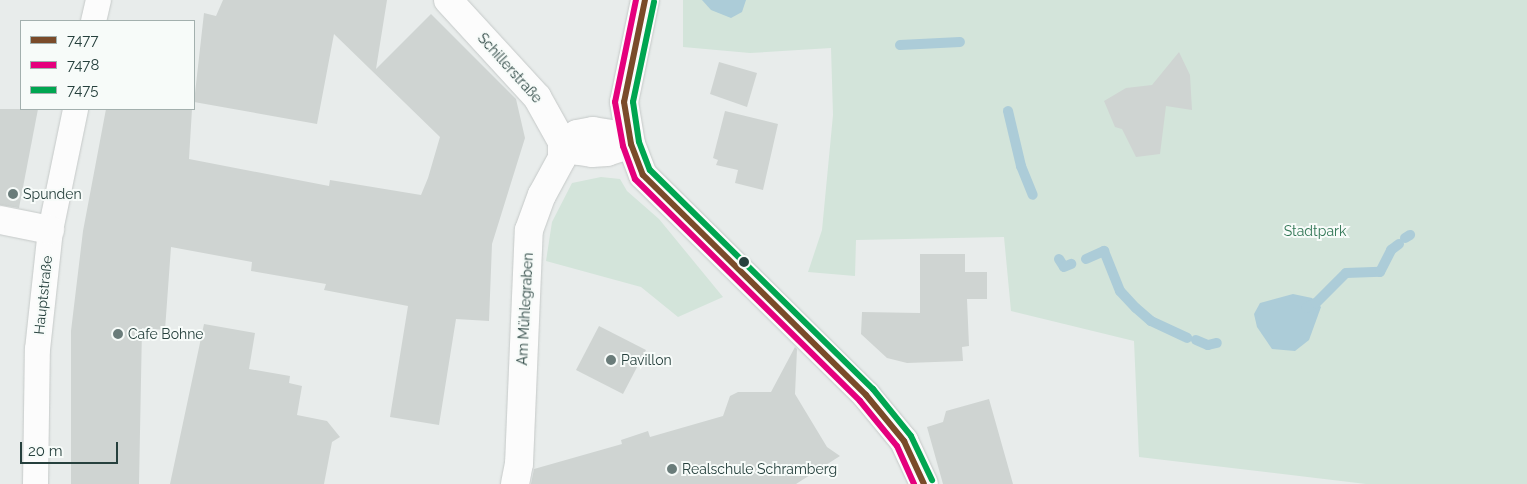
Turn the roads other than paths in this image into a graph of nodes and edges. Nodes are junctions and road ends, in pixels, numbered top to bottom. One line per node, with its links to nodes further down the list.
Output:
1 (98, 0): 4 (street)
2 (448, 0): 6 (street, Schillerstraße)
3 (644, 0): 7 (street)
4 (93, 20)
5 (75, 110): 9 (street, Hauptstraße)
6 (562, 142): 7 (street); 11 (street, Am Mühlegraben)
7 (631, 144): 12 (street)
8 (0, 220): 9 (street)
9 (50, 230): 10 (street, Hauptstraße)
10 (35, 484)
11 (515, 484)
12 (924, 484)

